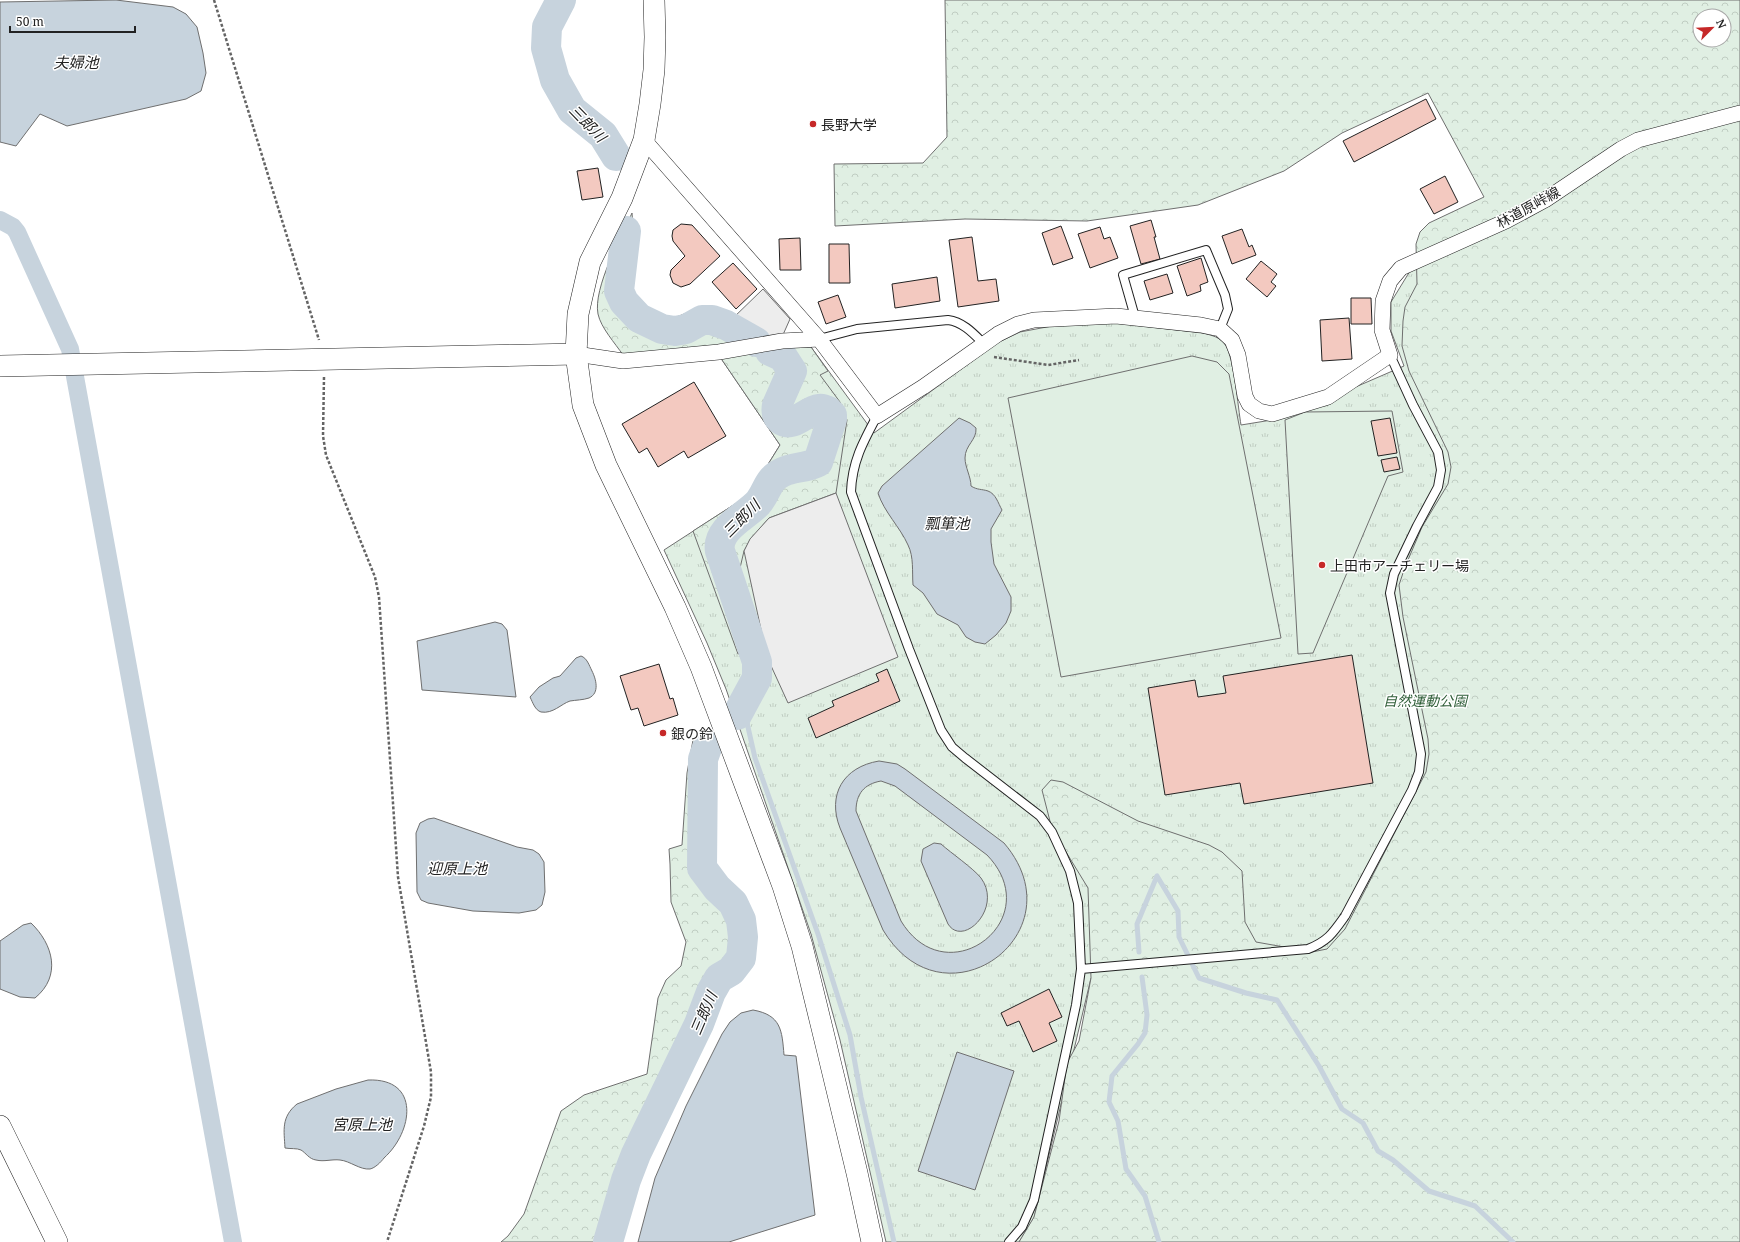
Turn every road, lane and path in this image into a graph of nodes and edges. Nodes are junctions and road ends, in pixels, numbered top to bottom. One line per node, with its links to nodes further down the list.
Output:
1 (214, 0): 11 (path)
2 (654, 0): 4 (street)
3 (1740, 113): 10 (street, 林道原峠線)
4 (644, 140): 7 (street); 9 (street)
5 (1135, 317): 6 (street); 6 (lane); 8 (street)
6 (1220, 329): 10 (street)
7 (819, 339): 8 (lane); 9 (street); 14 (street)
8 (983, 343): 12 (path); 14 (street)
9 (576, 354): 11 (street); 19 (street)
10 (1390, 355): 15 (lane)
11 (324, 359): 13 (street); 18 (path)
12 (1079, 360)
13 (0, 366)
14 (877, 416): 15 (lane)
15 (1081, 969): 20 (lane)
16 (0, 1126): 17 (street)
17 (57, 1242)
18 (387, 1242)
19 (872, 1242)
20 (1009, 1242)

